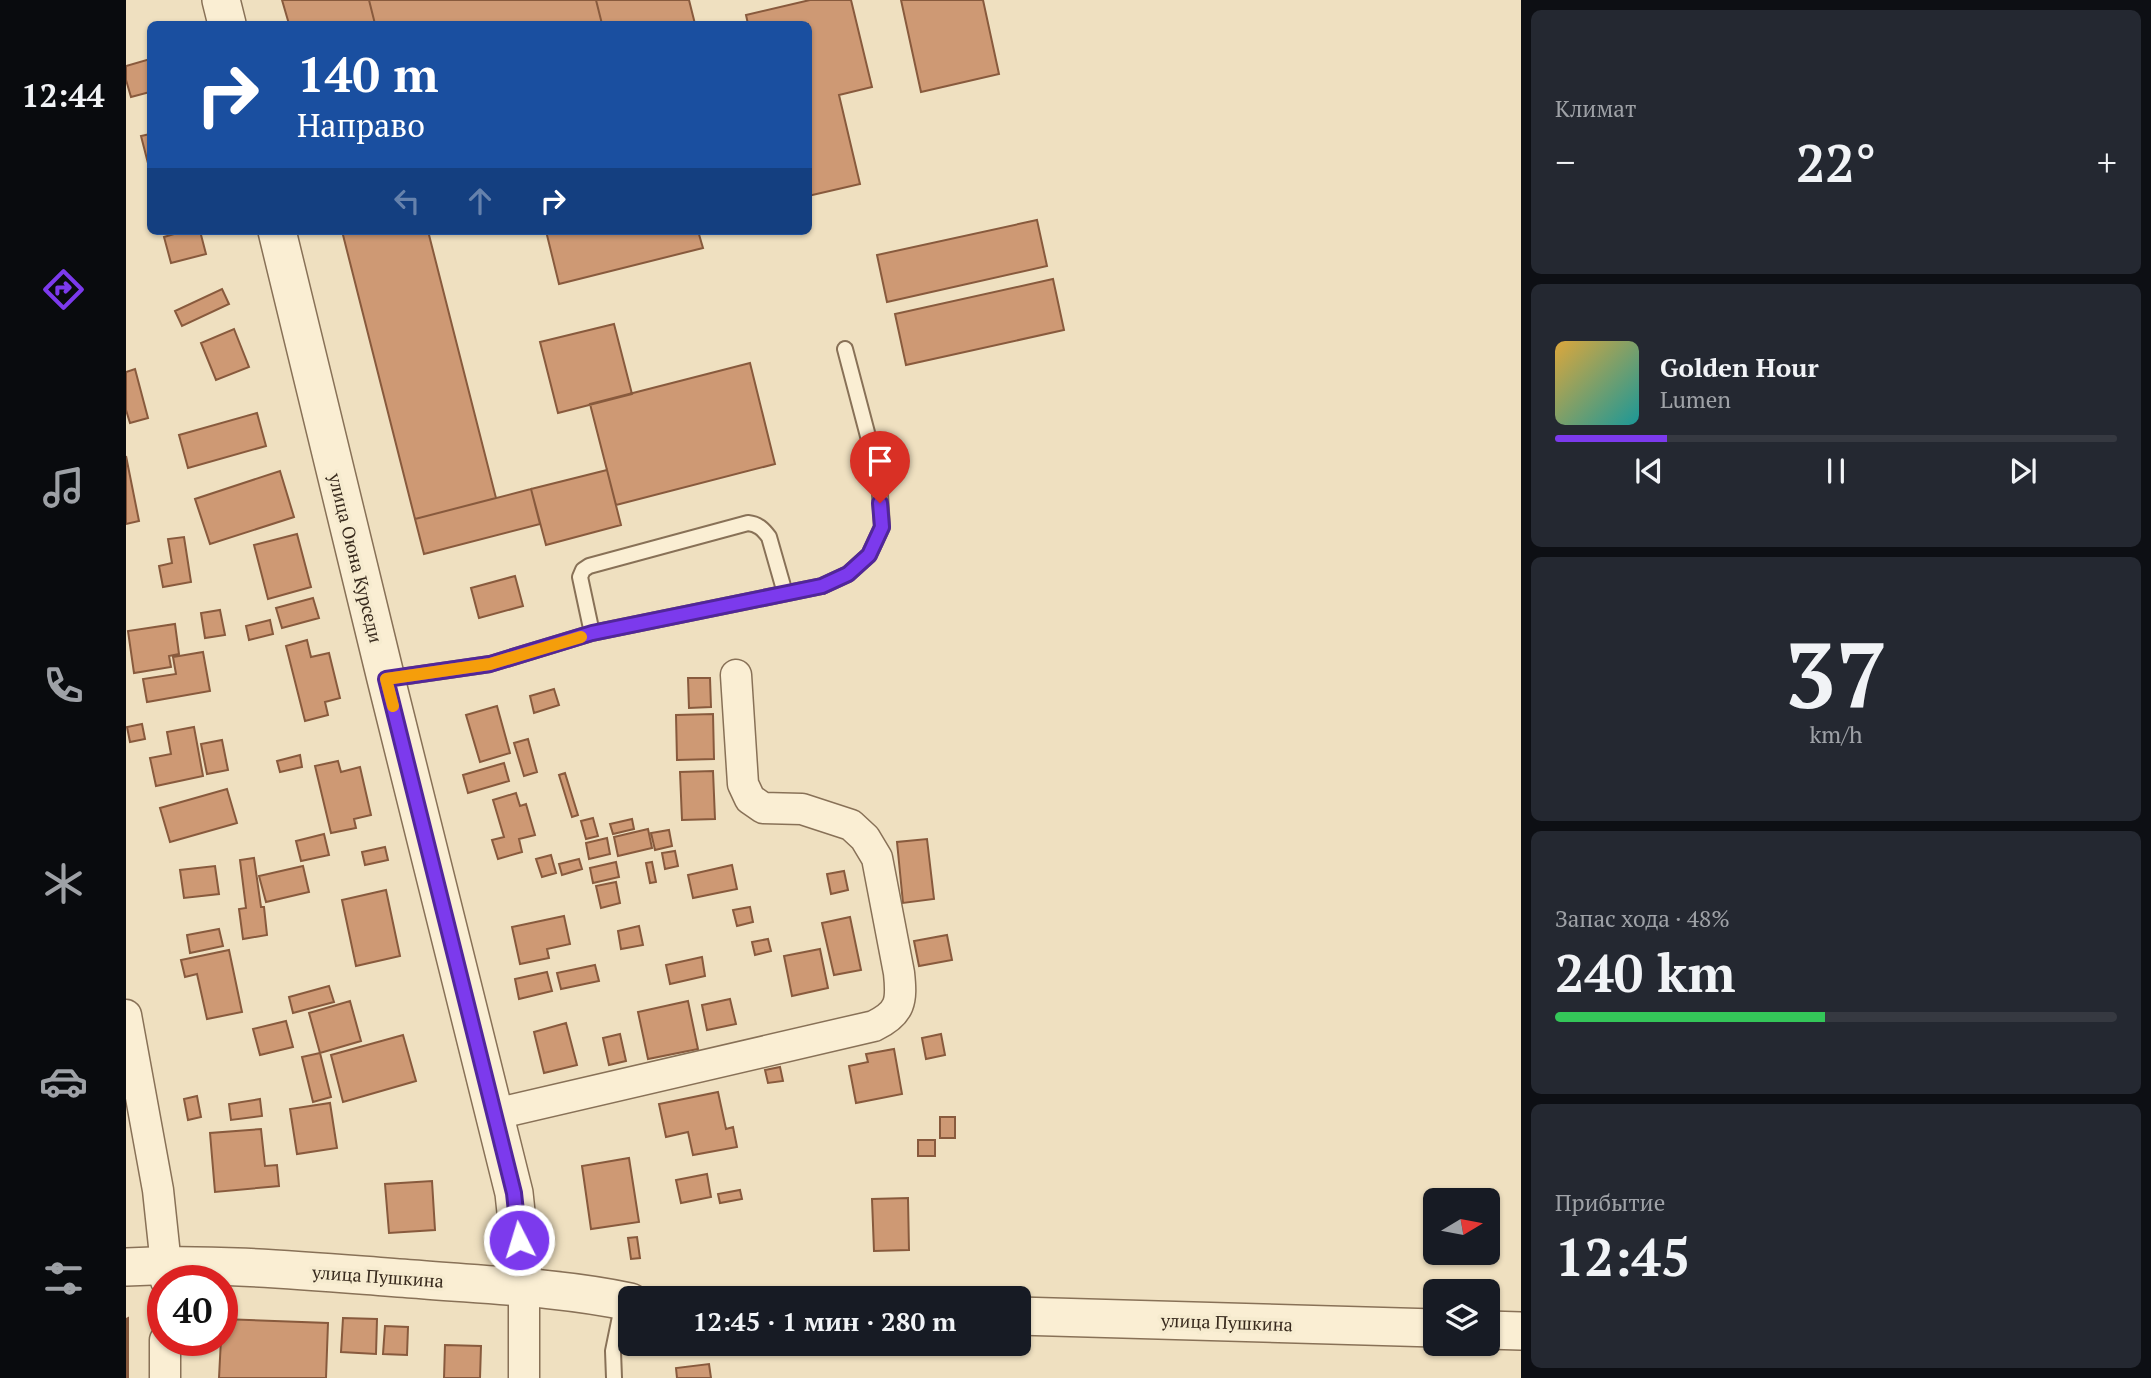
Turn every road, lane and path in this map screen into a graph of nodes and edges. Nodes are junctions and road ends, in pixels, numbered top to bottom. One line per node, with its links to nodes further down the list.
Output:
1 (221, 0): 2 (street)
2 (226, 21)
3 (278, 235): 8 (street, улица Оюна Курседи)
4 (845, 349): 5 (lane)
5 (785, 593): 6 (lane); 6 (lane)
6 (592, 633): 8 (lane)
7 (736, 675): 10 (street)
8 (386, 679): 10 (street, улица Оюна Курседи)
9 (126, 1015): 11 (street)
10 (495, 1114): 15 (street, улица Оюна Курседи)
11 (165, 1265)
12 (126, 1267): 14 (street, улица Пушкина)
13 (238, 1267): 15 (street, улица Пушкина)
14 (147, 1270)
15 (524, 1288): 16 (street, улица Пушкина); 24 (street, улица Оюна Курседи)
16 (618, 1300)
17 (1031, 1316): 18 (street, улица Пушкина)
18 (1423, 1328)
19 (1500, 1330): 20 (street)
20 (1521, 1331)
21 (618, 1333): 25 (lane)
22 (165, 1356): 23 (street)
23 (165, 1378)
24 (524, 1378)
25 (614, 1378)

